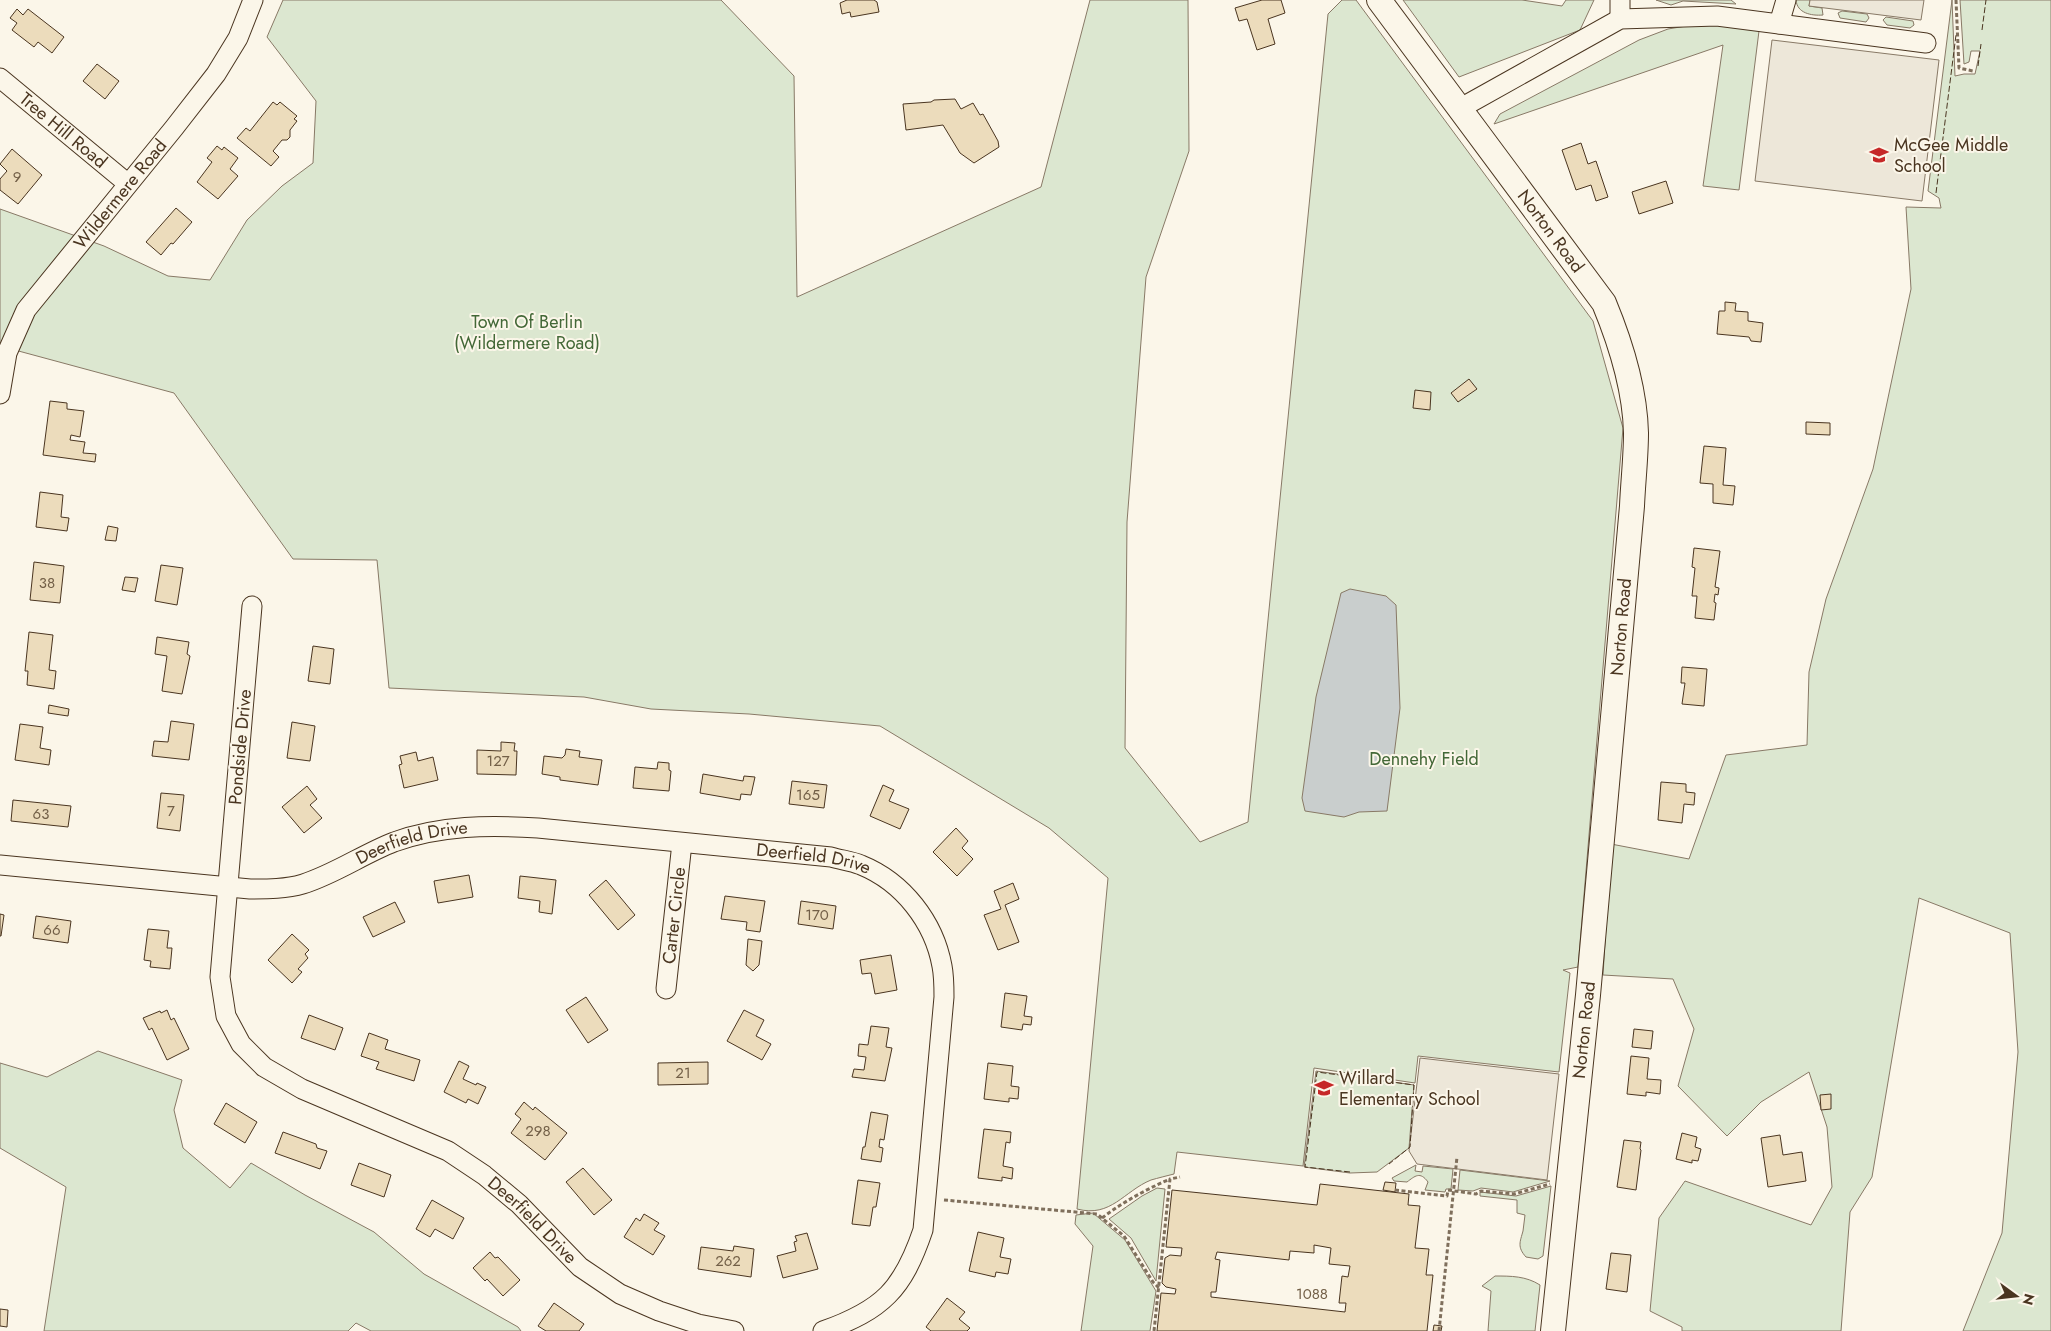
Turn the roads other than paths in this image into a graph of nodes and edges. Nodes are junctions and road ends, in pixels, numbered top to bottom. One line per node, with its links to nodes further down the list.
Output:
1 (253, 0): 10 (street, Wildermere Road)
2 (1378, 0): 9 (main road, Norton Road)
3 (1620, 0): 5 (street)
4 (1786, 0): 6 (street)
5 (1620, 19): 6 (street); 9 (street)
6 (1779, 24): 7 (street)
7 (1926, 43)
8 (0, 78): 10 (street, Tree Hill Road)
9 (1459, 109): 19 (main road, Norton Road)
10 (127, 183): 11 (street, Wildermere Road)
11 (0, 394)
12 (252, 606): 15 (street, Pondside Drive)
13 (682, 843): 15 (street, Deerfield Drive); 16 (street, Carter Circle); 18 (street, Deerfield Drive)
14 (0, 865): 15 (street, Deerfield Drive)
15 (228, 887): 17 (street, Deerfield Drive)
16 (666, 989)
17 (734, 1331)
18 (823, 1331)
19 (1553, 1331)

